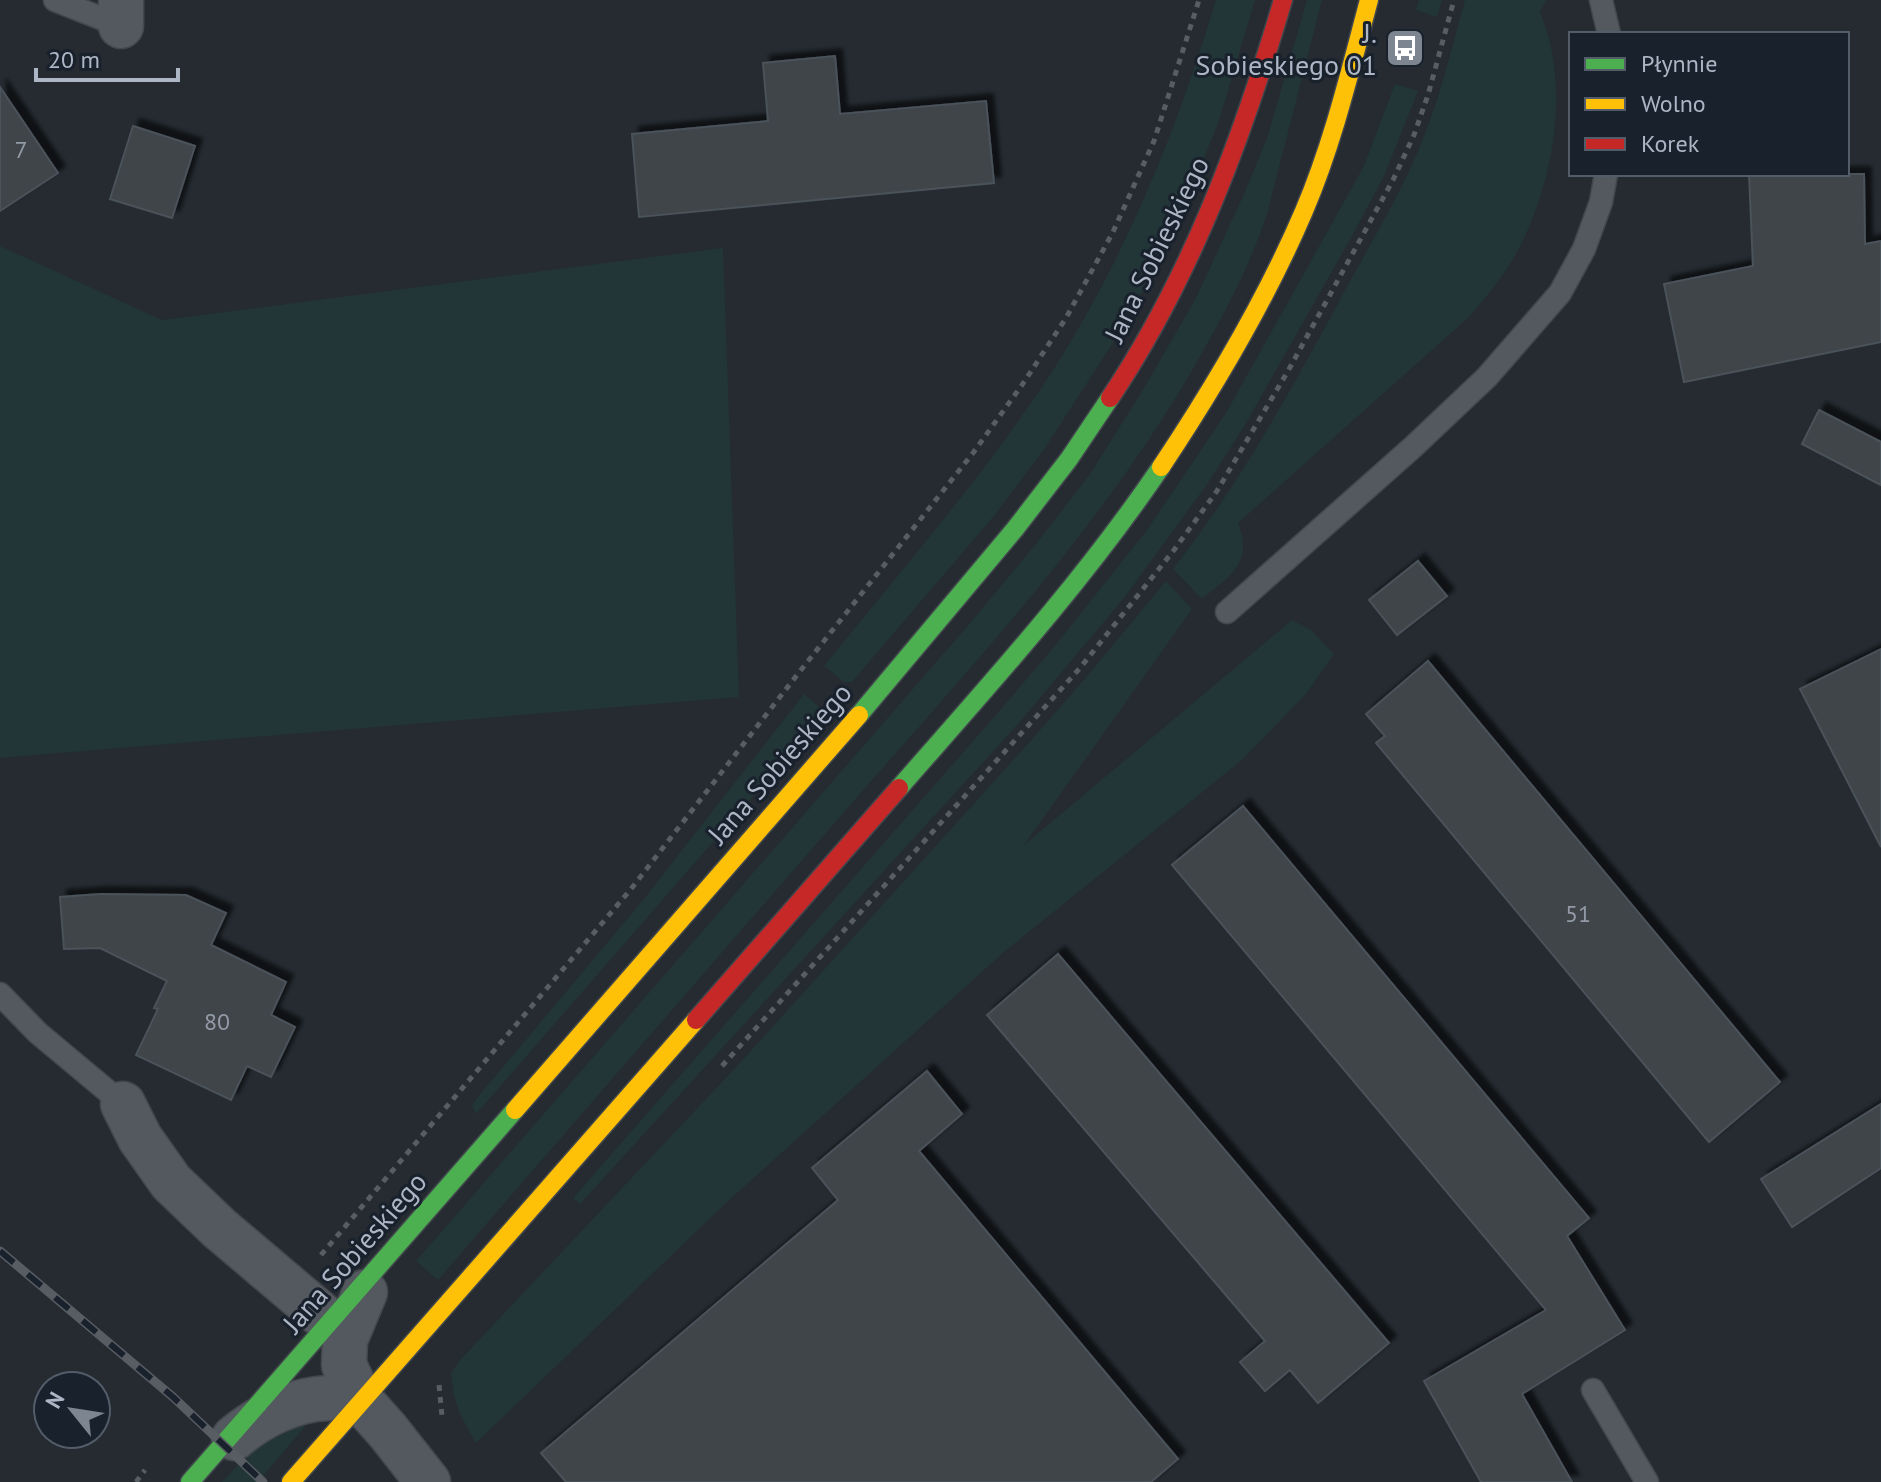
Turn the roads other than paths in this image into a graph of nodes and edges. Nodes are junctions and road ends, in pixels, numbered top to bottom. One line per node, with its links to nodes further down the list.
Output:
1 (55, 0): 5 (lane)
2 (1283, 0): 11 (main road, Jana Sobieskiego)
3 (1369, 0): 14 (main road)
4 (1601, 0): 6 (lane)
5 (121, 13)
6 (1609, 32)
7 (1606, 176): 8 (lane)
8 (1227, 612)
9 (0, 994): 10 (lane)
10 (123, 1104): 12 (street)
11 (390, 1253): 12 (main road, Jana Sobieskiego); 14 (street)
12 (330, 1322): 15 (main road, Jana Sobieskiego)
13 (1593, 1390): 18 (lane)
14 (361, 1401): 15 (street); 16 (main road); 17 (street)
15 (198, 1472)
16 (291, 1482)
17 (428, 1482)
18 (1647, 1482)

